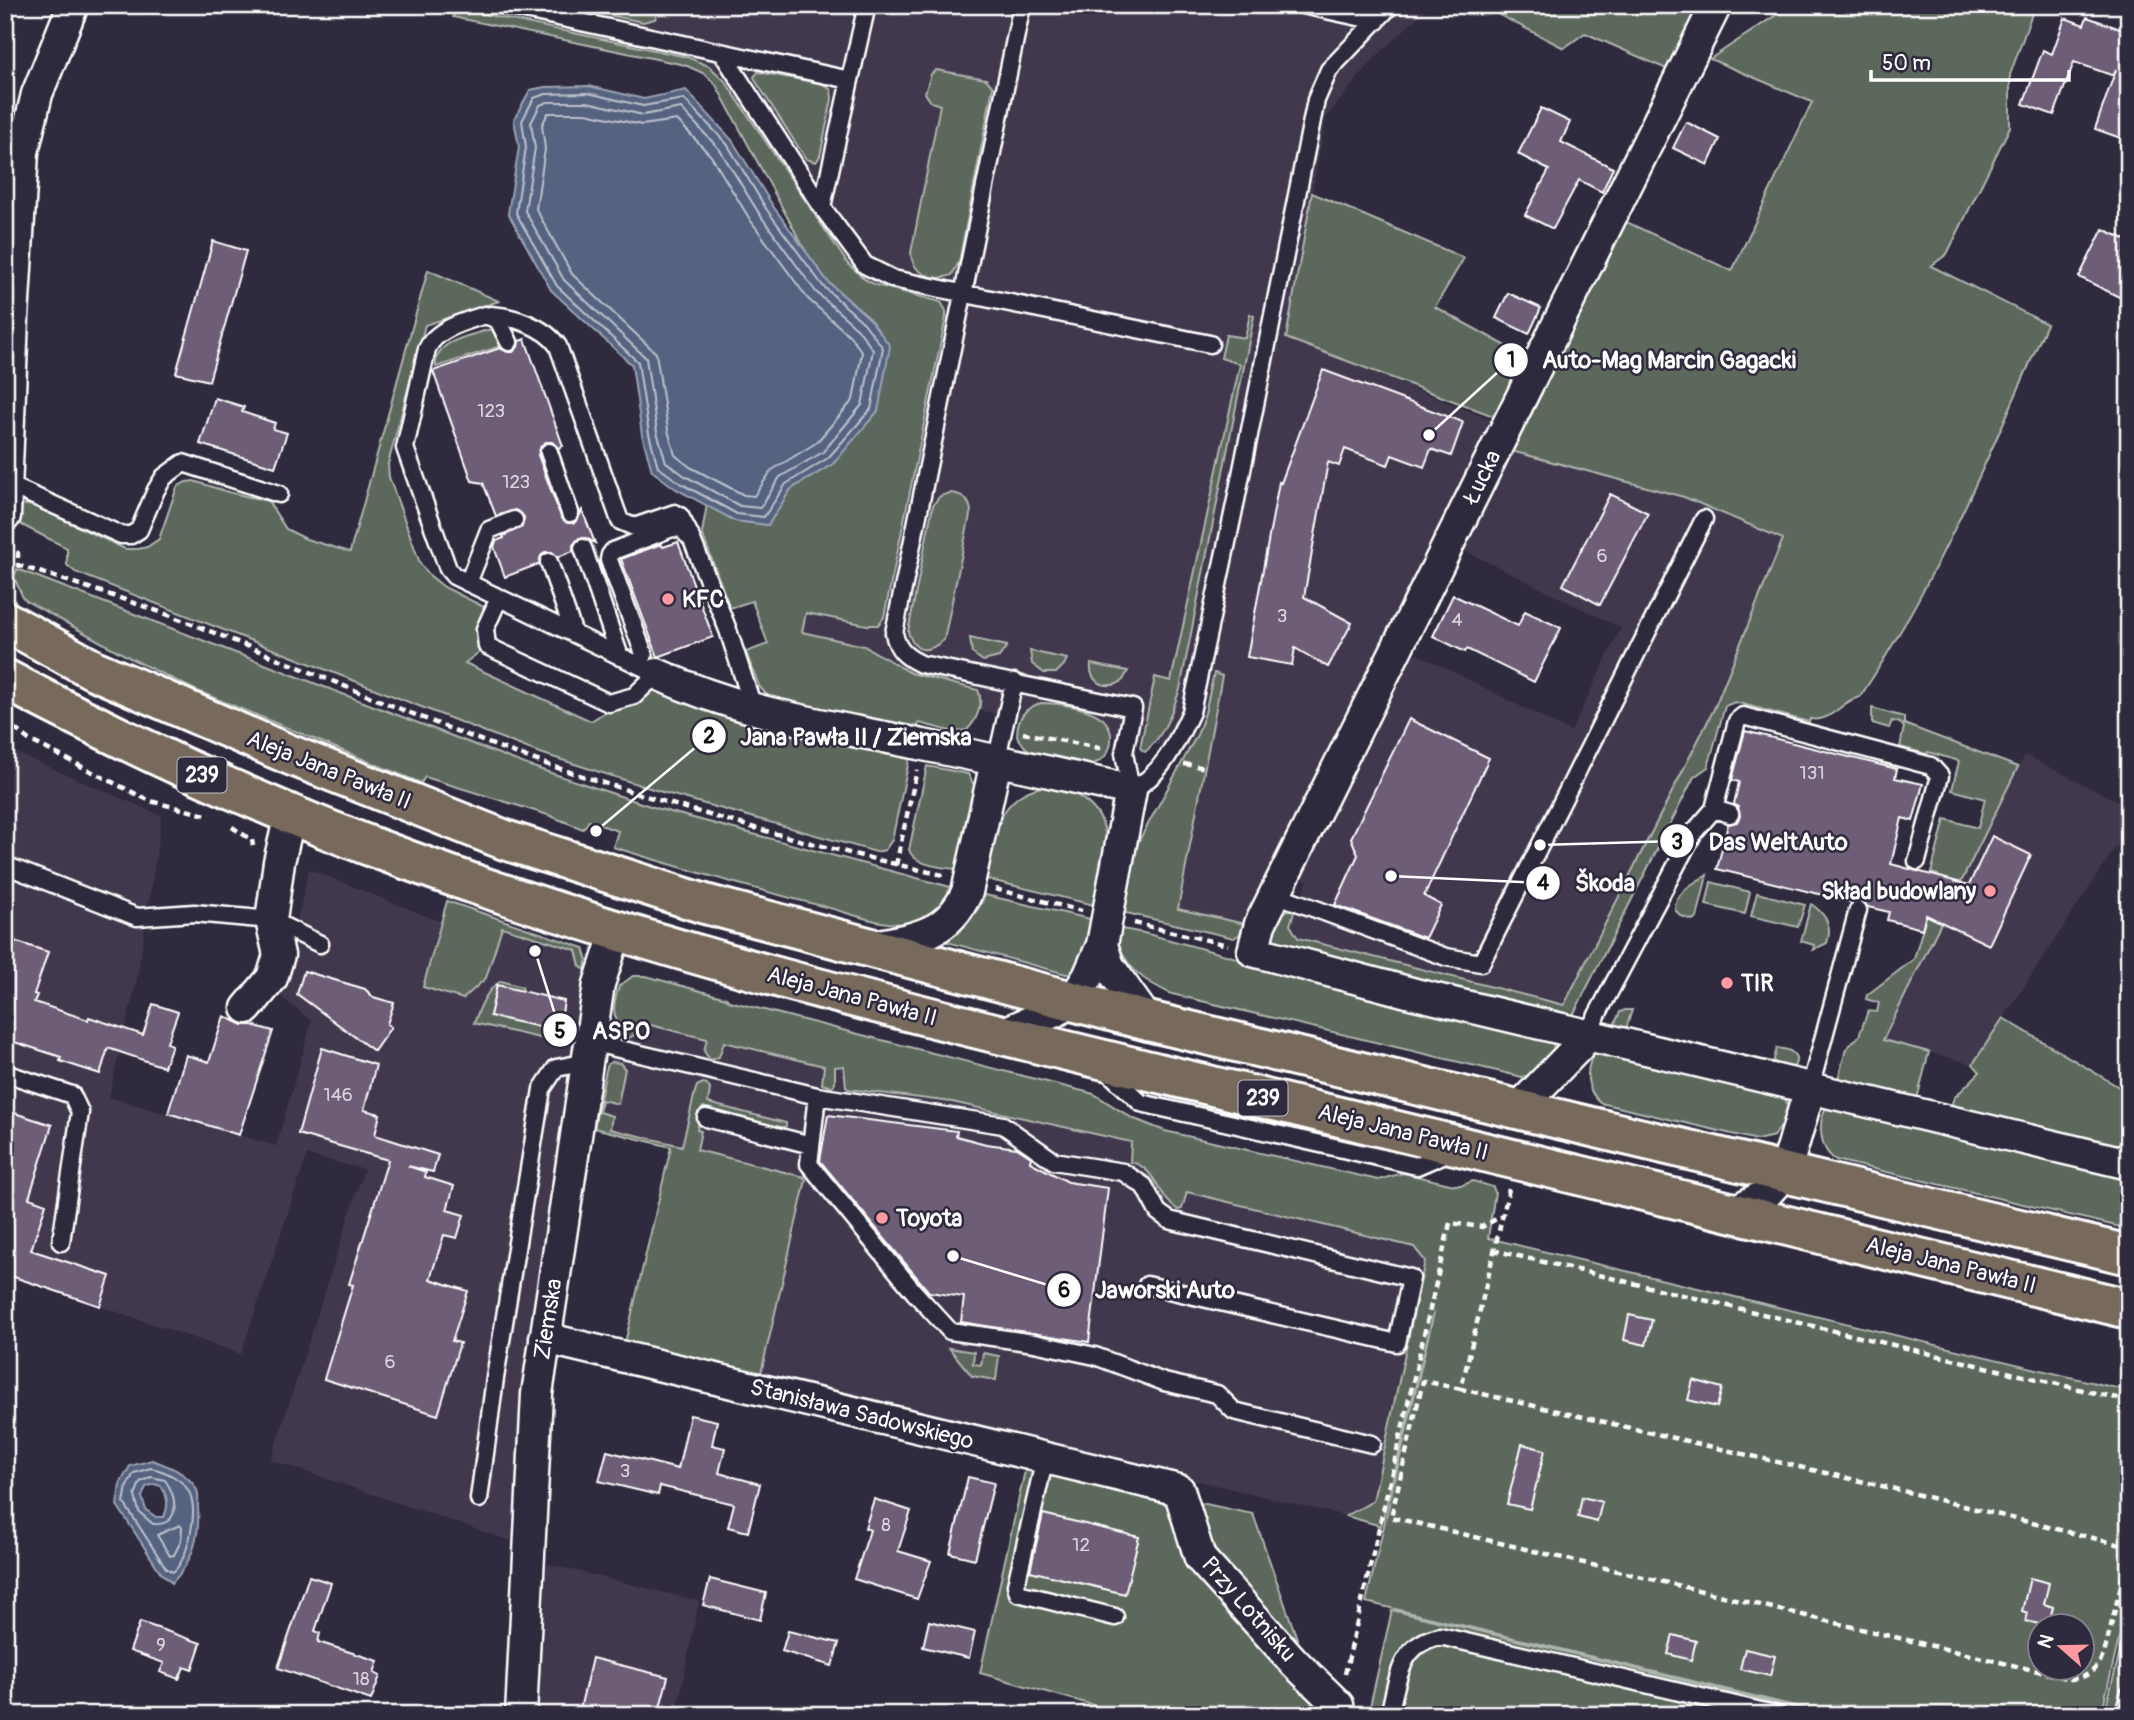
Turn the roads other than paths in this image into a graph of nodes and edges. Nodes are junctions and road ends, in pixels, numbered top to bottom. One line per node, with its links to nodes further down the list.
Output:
1 (73, 5): 14 (street)
2 (502, 5): 9 (lane)
3 (867, 5): 10 (lane)
4 (1022, 5): 12 (lane)
5 (1303, 5): 8 (lane)
6 (1391, 5): 8 (lane)
7 (1716, 5): 43 (street, Łucka)
8 (1377, 21): 37 (lane)
9 (722, 53): 10 (lane); 11 (lane)
10 (850, 80): 11 (lane)
11 (822, 207): 12 (lane)
12 (964, 293): 16 (lane); 34 (lane)
13 (491, 315): 15 (lane); 24 (lane); 27 (lane)
14 (9, 318): 18 (street)
15 (509, 342)
16 (1210, 344)
17 (549, 452): 20 (lane)
18 (7, 484): 19 (lane); 21 (street)
19 (279, 494)
20 (570, 513)
21 (5, 516)
22 (1704, 519): 43 (lane)
23 (514, 520): 27 (lane)
24 (690, 535): 32 (lane); 35 (lane)
25 (583, 548): 31 (lane)
26 (549, 562): 30 (lane)
27 (468, 583): 28 (lane)
28 (499, 598): 30 (lane); 32 (lane)
29 (5, 621): 49 (main road, Aleja Jana Pawła II / 239)
30 (574, 634): 31 (lane)
31 (620, 657): 32 (lane)
32 (648, 670): 35 (street)
33 (5, 679): 40 (main road, Aleja Jana Pawła II / 239)
34 (1014, 682): 36 (lane); 37 (lane)
35 (754, 710): 36 (street)
36 (996, 762): 37 (street); 49 (street)
37 (1131, 790): 47 (street)
38 (1714, 809): 39 (lane); 41 (lane); 53 (lane)
39 (1730, 814)
40 (290, 815): 45 (street); 46 (main road, Aleja Jana Pawła II / 239)
41 (1917, 861)
42 (5, 865): 45 (lane)
43 (1275, 894): 53 (street, Łucka)
44 (1858, 910): 57 (lane)
45 (271, 920): 48 (lane); 51 (street)
46 (617, 929): 54 (main road, Aleja Jana Pawła II / 239); 55 (street, Ziemska)
47 (1105, 931): 50 (street); 52 (street)
48 (320, 944)
49 (864, 947): 50 (main road, Aleja Jana Pawła II / 239)
50 (1070, 1000): 52 (main road, Aleja Jana Pawła II / 239); 54 (street)
51 (247, 1008)
52 (1148, 1021): 59 (main road, Aleja Jana Pawła II / 239)
53 (1587, 1034): 57 (street); 59 (street)
54 (999, 1035): 64 (main road, Aleja Jana Pawła II / 239)
55 (589, 1052): 58 (lane); 69 (street, Ziemska); 73 (lane)
56 (5, 1073): 65 (lane)
57 (1810, 1088): 62 (street); 63 (street)
58 (817, 1096): 61 (lane); 67 (lane)
59 (1519, 1108): 63 (main road, Aleja Jana Pawła II / 239)
60 (706, 1118): 61 (lane)
61 (811, 1145): 70 (lane)
62 (2129, 1164)
63 (1785, 1173): 64 (street); 66 (main road, Aleja Jana Pawła II / 239)
64 (1733, 1212): 68 (main road, Aleja Jana Pawła II / 239)
65 (61, 1242)
66 (2129, 1255)
67 (1147, 1285)
68 (2129, 1309)
69 (545, 1338): 71 (street, Stanisława Sadowskiego); 77 (street, Ziemska)
70 (1371, 1444)
71 (1045, 1458): 72 (street, Stanisława Sadowskiego); 74 (lane)
72 (1178, 1490): 76 (street, Przy Lotnisku)
73 (480, 1499)
74 (1115, 1618)
75 (2129, 1695): 80 (lane)
76 (1339, 1710)
77 (521, 1715)
78 (1389, 1715): 79 (lane)
79 (1778, 1715)
80 (2124, 1715)

